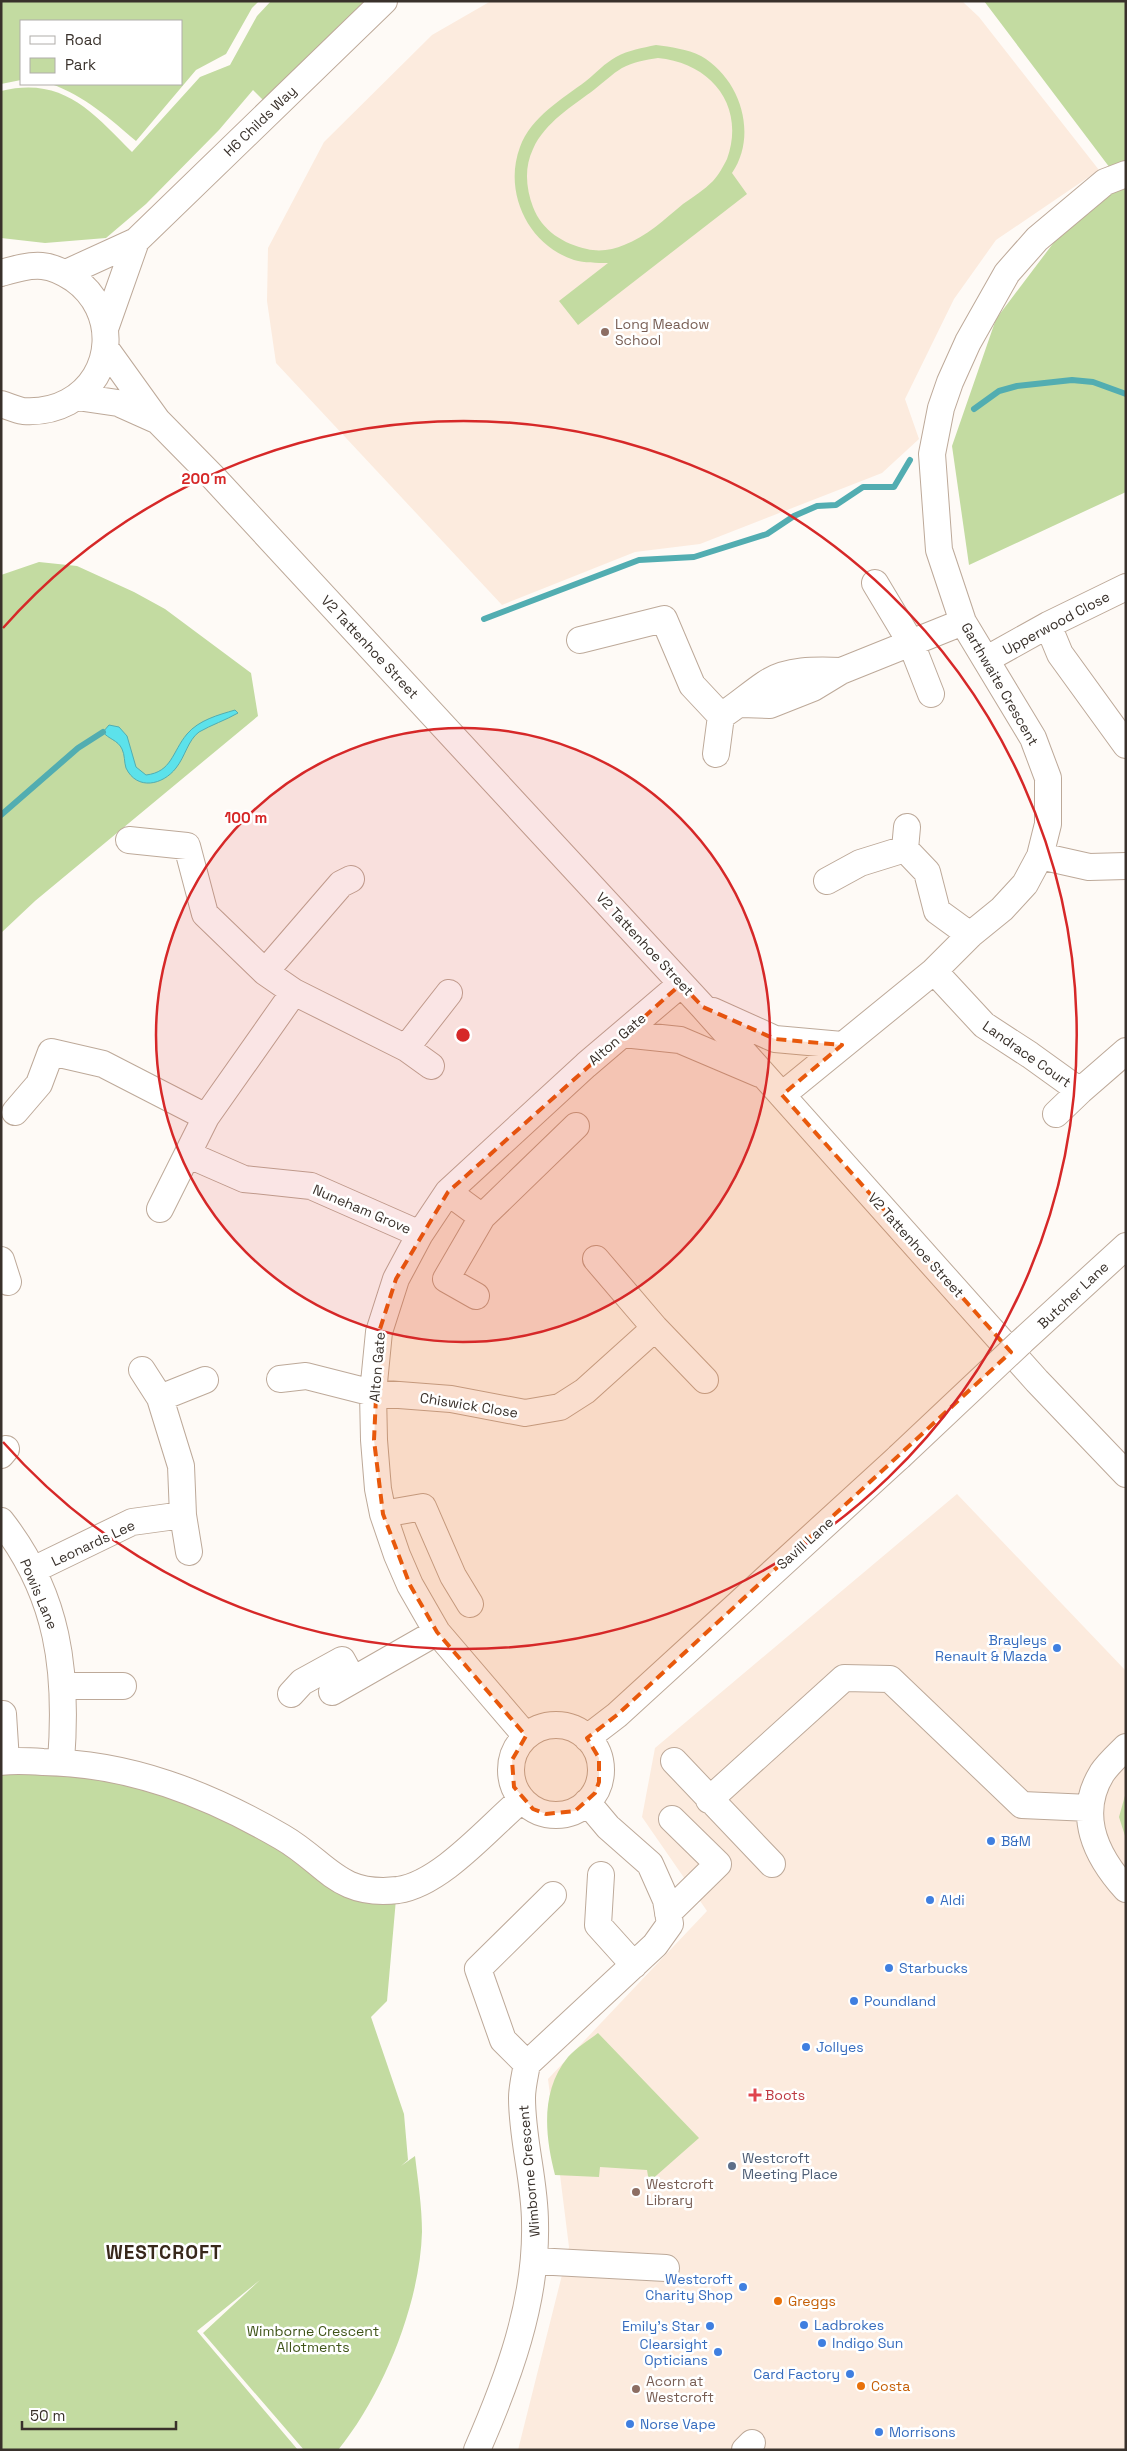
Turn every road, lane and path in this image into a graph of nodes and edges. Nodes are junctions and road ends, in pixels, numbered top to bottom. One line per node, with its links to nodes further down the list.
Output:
1 (384, 1): 3 (street, H6 Childs Way)
2 (1126, 174): 14 (street, Garthwaite Crescent)
3 (136, 241): 5 (street, H6 Childs Way); 6 (street, H6 Childs Way)
4 (1, 273): 5 (street, V2 Tattenhoe Street)
5 (66, 273): 6 (street, V2 Tattenhoe Street)
6 (106, 338): 7 (street, H6 Childs Way); 11 (street, V2 Tattenhoe Street)
7 (77, 397): 9 (street); 11 (street, V2 Tattenhoe Street)
8 (1, 404): 9 (street)
9 (45, 410): 10 (street)
10 (1, 419)
11 (157, 420): 31 (street, V2 Tattenhoe Street)
12 (875, 583): 17 (street)
13 (1126, 587): 15 (street, Upperwood Close)
14 (963, 622): 17 (street); 18 (street, Garthwaite Crescent)
15 (1048, 625): 18 (street, Upperwood Close); 21 (street)
16 (580, 640): 20 (street)
17 (911, 643): 19 (street); 20 (street)
18 (987, 659): 24 (street, Garthwaite Crescent)
19 (931, 694)
20 (731, 710): 22 (street)
21 (1126, 745)
22 (716, 754)
23 (129, 840): 30 (street)
24 (1040, 856): 25 (street); 28 (street, Garthwaite Crescent)
25 (1126, 866)
26 (351, 879): 30 (street)
27 (827, 881): 28 (street)
28 (970, 935): 29 (street, Garthwaite Crescent)
29 (934, 970): 36 (street, Garthwaite Crescent); 41 (street, Landrace Court)
30 (266, 972): 32 (street)
31 (682, 984): 34 (street, V2 Tattenhoe Street); 35 (street, Alton Gate)
32 (294, 992): 37 (street); 44 (street)
33 (449, 993): 37 (street)
34 (703, 1007): 36 (street); 40 (street, V2 Tattenhoe Street)
35 (623, 1034): 40 (street); 47 (street, Alton Gate)
36 (842, 1045): 40 (street, Garthwaite Crescent)
37 (406, 1048): 39 (street)
38 (1126, 1051): 41 (street, Landrace Court)
39 (431, 1066)
40 (774, 1086): 62 (street, V2 Tattenhoe Street)
41 (1080, 1091): 43 (street, Landrace Court)
42 (16, 1112): 44 (street)
43 (1056, 1114)
44 (206, 1117): 46 (street)
45 (576, 1126): 49 (street)
46 (189, 1155): 48 (street); 50 (street, Nuneham Grove)
47 (448, 1192): 49 (street); 50 (street, Alton Gate)
48 (160, 1209)
49 (482, 1217): 53 (street)
50 (420, 1234): 60 (street, Alton Gate)
51 (1124, 1248): 55 (street, Butcher Lane)
52 (596, 1259): 54 (street)
53 (476, 1296)
54 (655, 1328): 59 (street); 60 (street, Chiswick Close)
55 (1020, 1344): 75 (street, Savill Lane, bridge)
56 (142, 1370): 61 (street)
57 (280, 1379): 60 (street, Chiswick Close)
58 (205, 1380): 61 (street)
59 (705, 1380)
60 (373, 1393): 63 (street, Alton Gate)
61 (160, 1398): 64 (street)
62 (1126, 1474)
63 (383, 1514): 68 (street); 69 (street, Alton Gate)
64 (183, 1515): 66 (street); 67 (street, Leonards Lee)
65 (1, 1521): 67 (street, Powis Lane)
66 (189, 1552)
67 (32, 1570): 70 (street, Powis Lane)
68 (470, 1604)
69 (437, 1632): 72 (street); 74 (street, Alton Gate)
70 (64, 1686): 71 (street); 79 (street, Powis Lane)
71 (123, 1686)
72 (291, 1694)
73 (4, 1714): 77 (street)
74 (526, 1736): 75 (street); 80 (street)
75 (587, 1738): 82 (street)
76 (1126, 1747): 83 (street)
77 (4, 1761): 79 (street)
78 (674, 1761): 81 (street)
79 (61, 1762): 80 (street)
80 (521, 1800): 82 (street)
81 (709, 1800): 83 (street); 85 (street)
82 (587, 1802): 89 (street)
83 (1090, 1808): 87 (street)
84 (672, 1819): 89 (street)
85 (772, 1864)
86 (601, 1875): 90 (street)
87 (1126, 1889)
88 (553, 1895): 91 (street)
89 (668, 1913): 90 (street)
90 (634, 1965): 91 (street)
91 (527, 2064): 92 (street, Wimborne Crescent)
92 (535, 2261): 93 (street); 94 (street, Wimborne Crescent)
93 (666, 2268)
94 (477, 2450)

